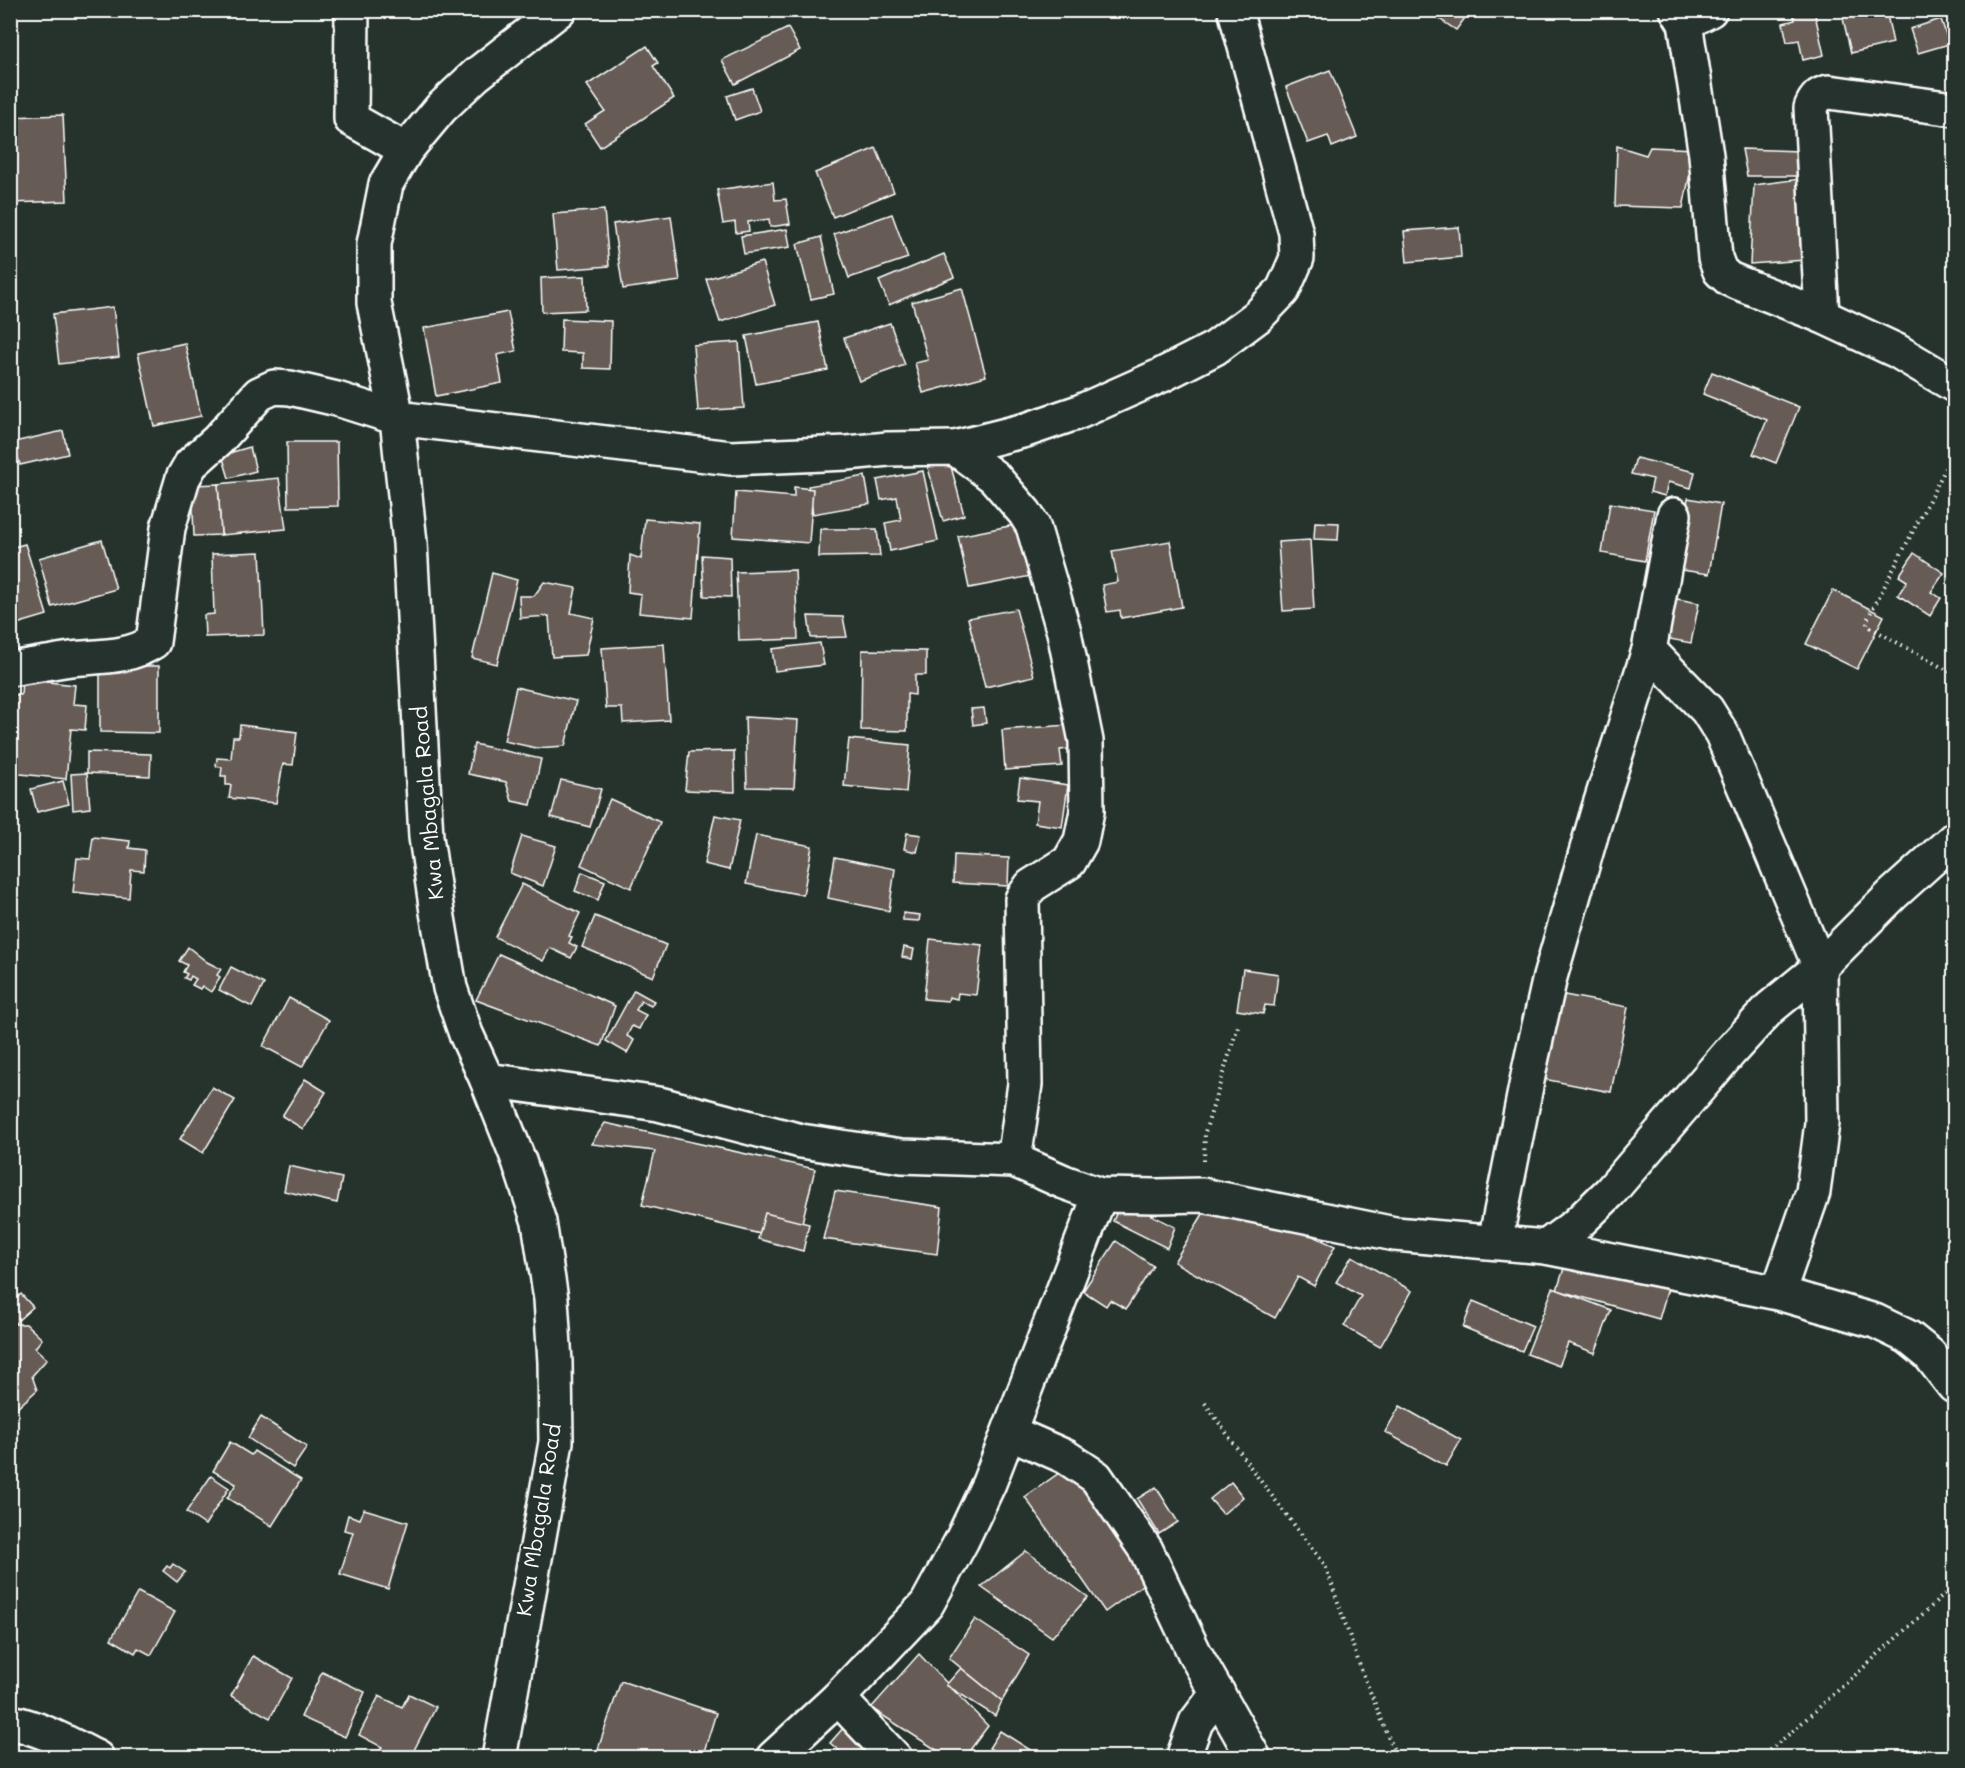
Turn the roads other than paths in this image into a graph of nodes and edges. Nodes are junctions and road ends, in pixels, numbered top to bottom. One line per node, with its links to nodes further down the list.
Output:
1 (352, 10): 6 (street)
2 (559, 10): 6 (street, Kwa Mbagala Road)
3 (1235, 10): 10 (street)
4 (1691, 15): 7 (street)
5 (1954, 109): 7 (street)
6 (406, 150): 9 (street, Kwa Mbagala Road)
7 (1822, 316): 8 (street)
8 (1954, 386)
9 (397, 418): 10 (street); 13 (street); 16 (street, Kwa Mbagala Road)
10 (955, 448): 17 (street)
11 (1674, 515): 12 (street)
12 (1649, 650): 15 (street); 19 (street)
13 (10, 669)
14 (1954, 839): 15 (street)
15 (1820, 968): 20 (street); 21 (street)
16 (487, 1080): 17 (street); 28 (street, Kwa Mbagala Road)
17 (1014, 1160): 18 (street)
18 (1100, 1195): 19 (street); 23 (street)
19 (1495, 1242): 20 (street)
20 (1546, 1247): 21 (street)
21 (1778, 1293): 22 (street)
22 (1954, 1386)
23 (1009, 1432): 24 (street); 25 (street)
24 (1218, 1693): 31 (street); 32 (street)
25 (838, 1698): 29 (street); 30 (street)
26 (10, 1722): 27 (street)
27 (97, 1758)
28 (499, 1758)
29 (773, 1758)
30 (895, 1758)
31 (1183, 1758)
32 (1254, 1758)

